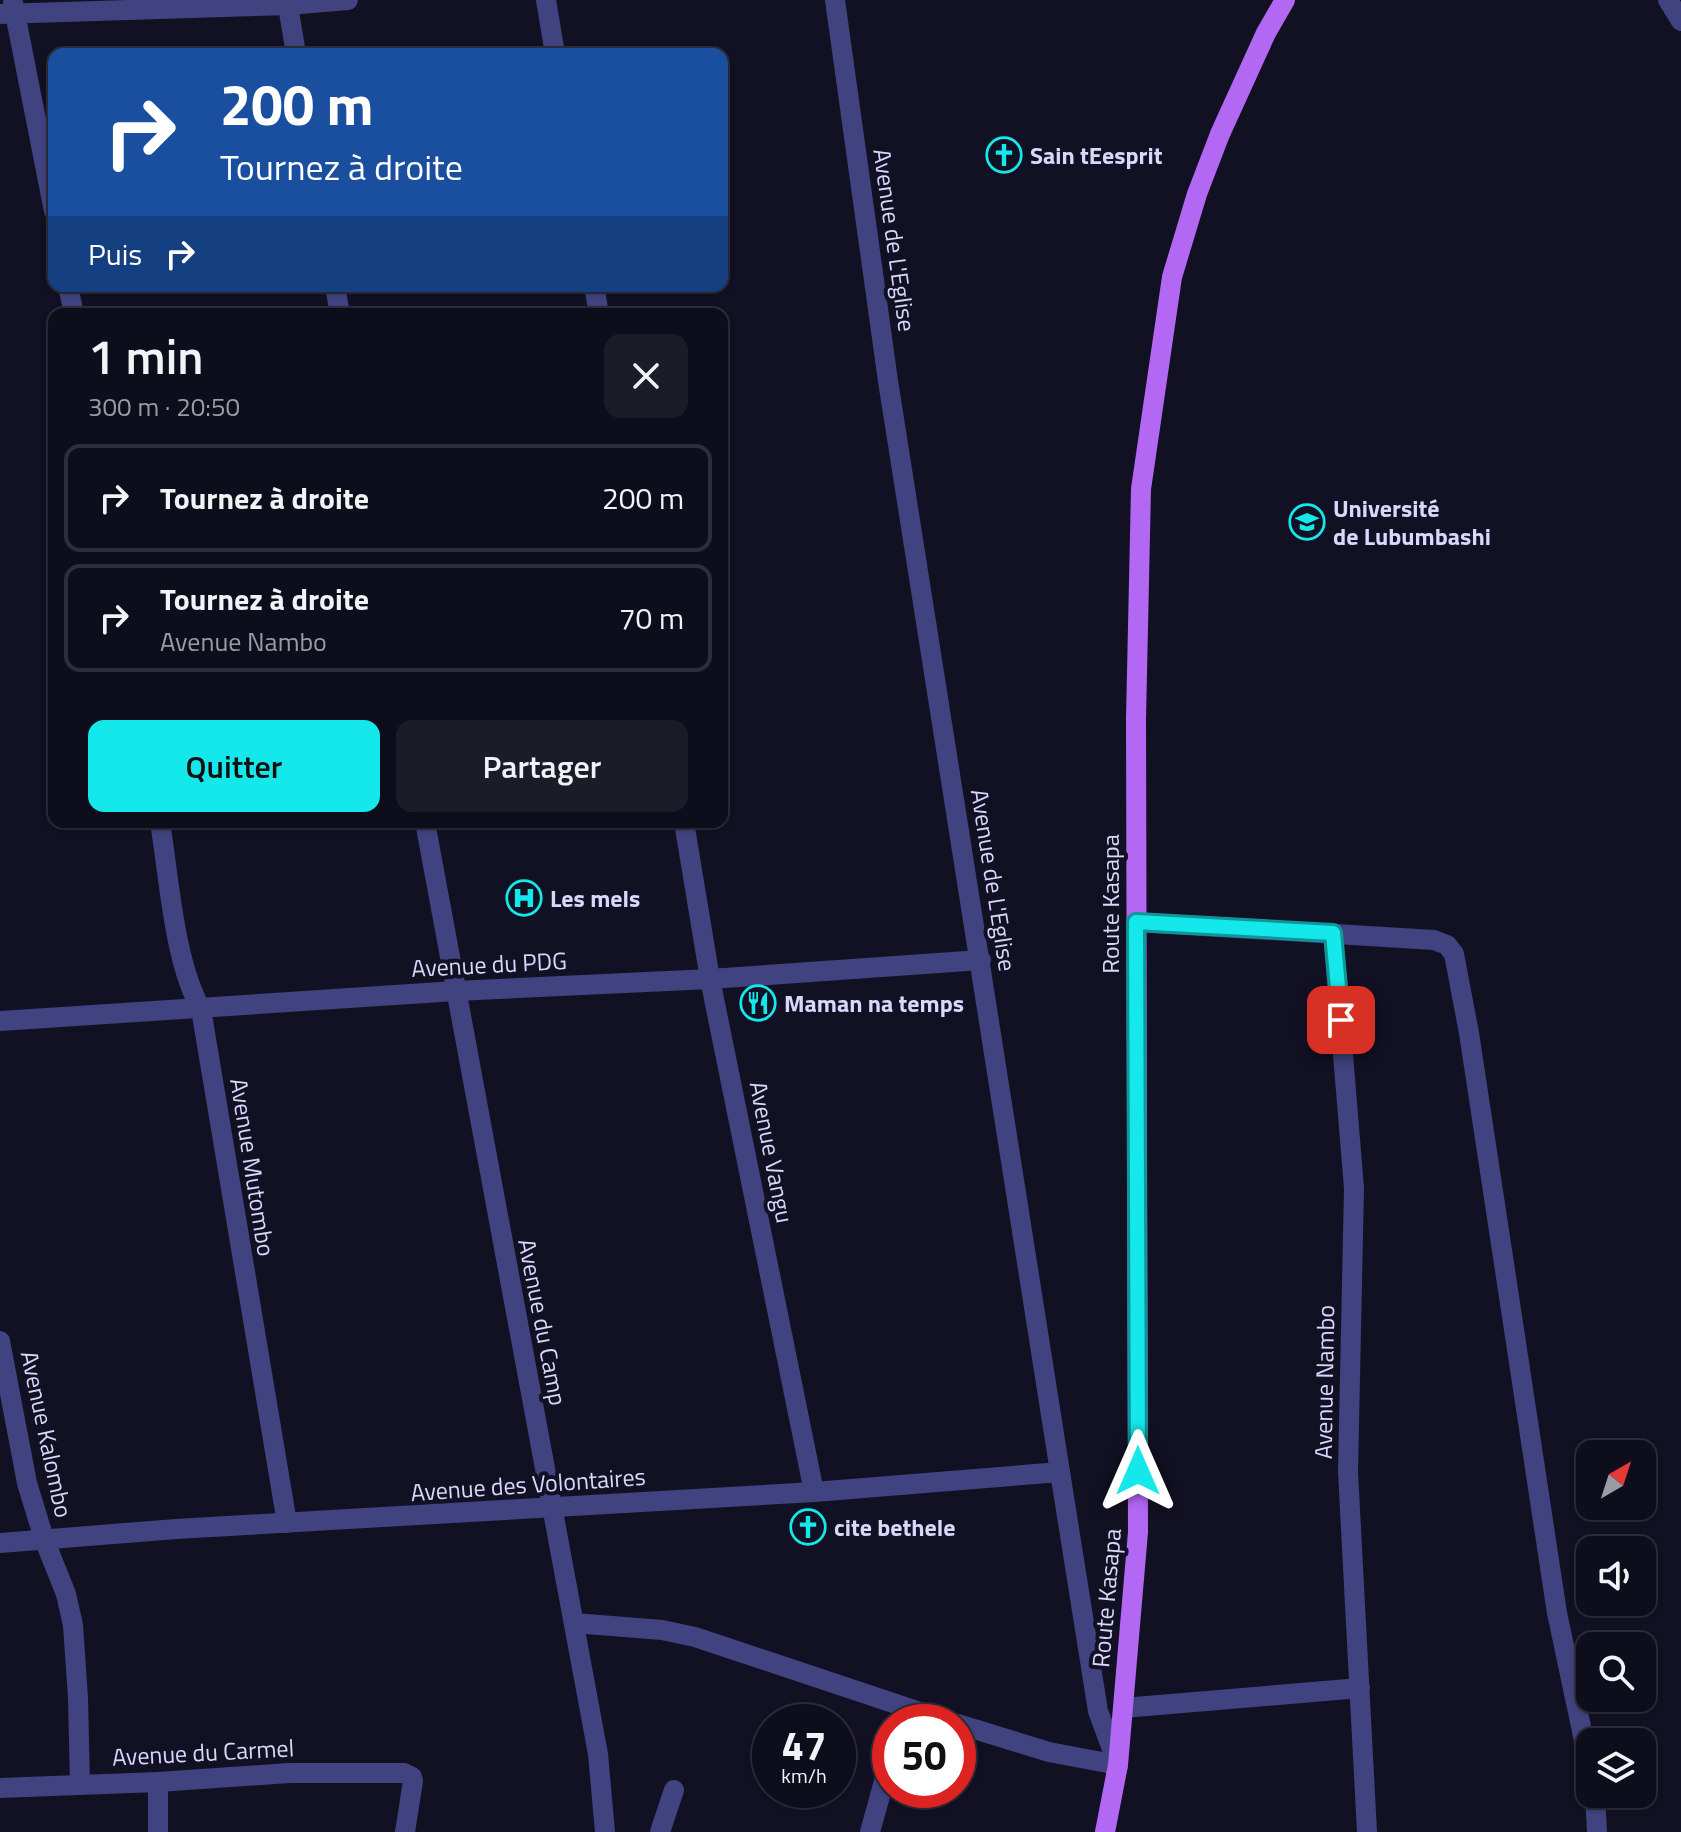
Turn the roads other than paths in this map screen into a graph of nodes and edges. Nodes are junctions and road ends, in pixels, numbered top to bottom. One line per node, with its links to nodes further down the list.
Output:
1 (348, 0): 6 (street)
2 (546, 0): 10 (street)
3 (835, 0): 17 (street, Avenue de L'Eglise)
4 (1285, 0): 15 (main road, Route Kasapa)
5 (1668, 0): 8 (street)
6 (288, 2): 7 (street); 9 (street)
7 (9, 9): 11 (street)
8 (1681, 21)
9 (295, 48)
10 (554, 48)
11 (48, 184)
12 (161, 828): 20 (street, Avenue Mutombo)
13 (426, 828): 19 (street, Avenue du Camp)
14 (685, 828): 18 (street, Avenue Vangu)
15 (1136, 922): 16 (street); 32 (main road, Route Kasapa)
16 (1333, 933): 30 (street, Avenue Nambo); 33 (street)
17 (981, 960): 18 (street, Avenue du PDG); 23 (street, Avenue de L'Eglise)
18 (710, 979): 19 (street, Avenue du PDG); 24 (street, Avenue Vangu)
19 (456, 991): 20 (street, Avenue du PDG); 25 (street, Avenue du Camp)
20 (201, 1009): 21 (street, Avenue du PDG); 26 (street, Avenue Mutombo)
21 (0, 1021)
22 (0, 1341): 27 (street, Avenue Kalombo)
23 (1060, 1472): 24 (street, Avenue des Volontaires); 35 (street, Avenue de L'Eglise)
24 (814, 1492): 25 (street, Avenue des Volontaires)
25 (551, 1508): 26 (street, Avenue des Volontaires); 29 (street, Avenue du Camp)
26 (287, 1523): 27 (street, Avenue des Volontaires)
27 (44, 1539): 28 (street, Avenue des Volontaires); 37 (street, Avenue Kalombo)
28 (0, 1543)
29 (574, 1623): 31 (street); 44 (street, Avenue du Camp)
30 (1360, 1688): 32 (street); 48 (street, Avenue Nambo)
31 (873, 1704)
32 (1123, 1708): 35 (main road, Route Kasapa)
33 (1581, 1728)
34 (976, 1730): 35 (street)
35 (1118, 1765): 47 (main road, Route Kasapa)
36 (158, 1782): 37 (street, Avenue du Carmel); 42 (street); 43 (street, Avenue du Carmel)
37 (80, 1784): 38 (street, Avenue du Carmel)
38 (0, 1788)
39 (674, 1790): 45 (street)
40 (877, 1808): 46 (street)
41 (1596, 1808): 49 (street)
42 (158, 1832)
43 (405, 1832)
44 (605, 1832)
45 (660, 1832)
46 (870, 1832)
47 (1105, 1832)
48 (1367, 1832)
49 (1597, 1832)

